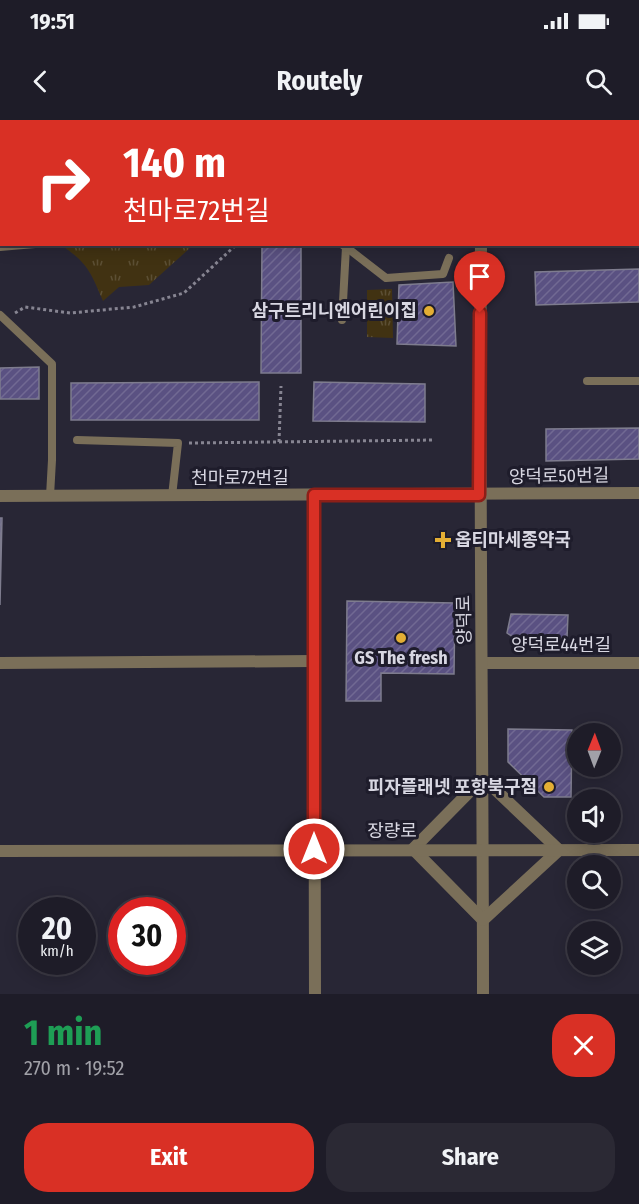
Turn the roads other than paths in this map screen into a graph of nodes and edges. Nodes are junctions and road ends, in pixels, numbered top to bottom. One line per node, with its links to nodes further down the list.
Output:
1 (343, 246): 3 (lane); 5 (lane)
2 (481, 246): 11 (street, 양덕로)
3 (449, 258)
4 (2, 317): 13 (lane)
5 (342, 320)
6 (587, 381): 7 (lane)
7 (639, 381)
8 (77, 440): 14 (lane)
9 (639, 493): 11 (street, 양덕로50번길)
10 (314, 495): 11 (street, 천마로72번길); 14 (street, 천마로72번길); 15 (street)
11 (479, 495): 17 (street, 양덕로)
12 (0, 496): 13 (street, 천마로72번길)
13 (50, 496): 14 (street, 천마로72번길)
14 (172, 496)
15 (313, 661): 16 (street); 20 (street)
16 (0, 663)
17 (482, 663): 18 (street, 양덕로44번길); 19 (street, 양덕로)
18 (639, 663)
19 (483, 778): 21 (street); 22 (street, 양덕로); 23 (street)
20 (314, 849): 21 (street, 장량로); 25 (street, 장량로); 27 (street)
21 (413, 849): 22 (street, 장량로); 26 (street)
22 (483, 849): 23 (street, 장량로); 26 (street, 양덕로)
23 (559, 849): 24 (street, 장량로); 26 (street)
24 (639, 850)
25 (0, 851)
26 (483, 920): 28 (street, 양덕로)
27 (315, 994)
28 (483, 994)

